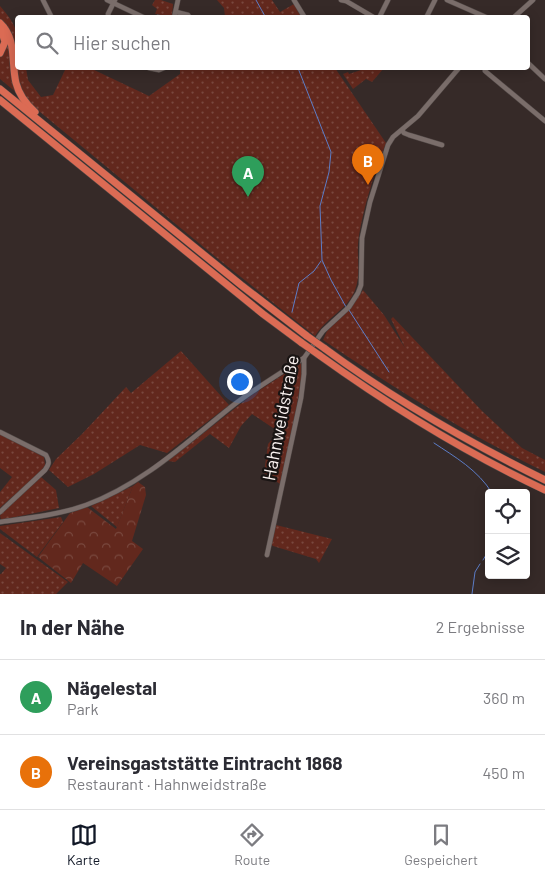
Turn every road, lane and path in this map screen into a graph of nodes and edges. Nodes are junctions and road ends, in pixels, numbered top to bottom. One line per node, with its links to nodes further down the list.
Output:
1 (43, 0): 13 (street)
2 (107, 0): 11 (street)
3 (178, 0): 16 (street)
4 (294, 0): 18 (street)
5 (341, 0): 6 (street)
6 (347, 0): 19 (street)
7 (388, 0): 20 (street)
8 (435, 0): 21 (street)
9 (447, 0): 12 (street)
10 (534, 0): 23 (street)
11 (114, 2): 14 (street); 15 (street)
12 (475, 13): 22 (street)
13 (50, 15)
14 (108, 15)
15 (136, 15)
16 (175, 15): 17 (street)
17 (188, 15)
18 (303, 15)
19 (372, 15)
20 (379, 15)
21 (428, 15)
22 (480, 15)
23 (516, 15)
24 (0, 23): 33 (highway)
25 (0, 27): 26 (highway)
26 (0, 53)
27 (530, 65): 30 (street)
28 (457, 70): 35 (street, Hahnweidstraße)
29 (484, 71): 34 (street)
30 (545, 79)
31 (0, 89): 33 (highway)
32 (1, 101): 40 (highway, bridge)
33 (37, 119): 39 (highway, bridge)
34 (545, 121)
35 (401, 131): 36 (street); 37 (street, Hahnweidstraße)
36 (442, 145)
37 (304, 358): 42 (street); 43 (street, Hahnweidstraße)
38 (0, 432): 41 (street)
39 (545, 480)
40 (545, 490)
41 (0, 512)
42 (0, 522)
43 (267, 555)

